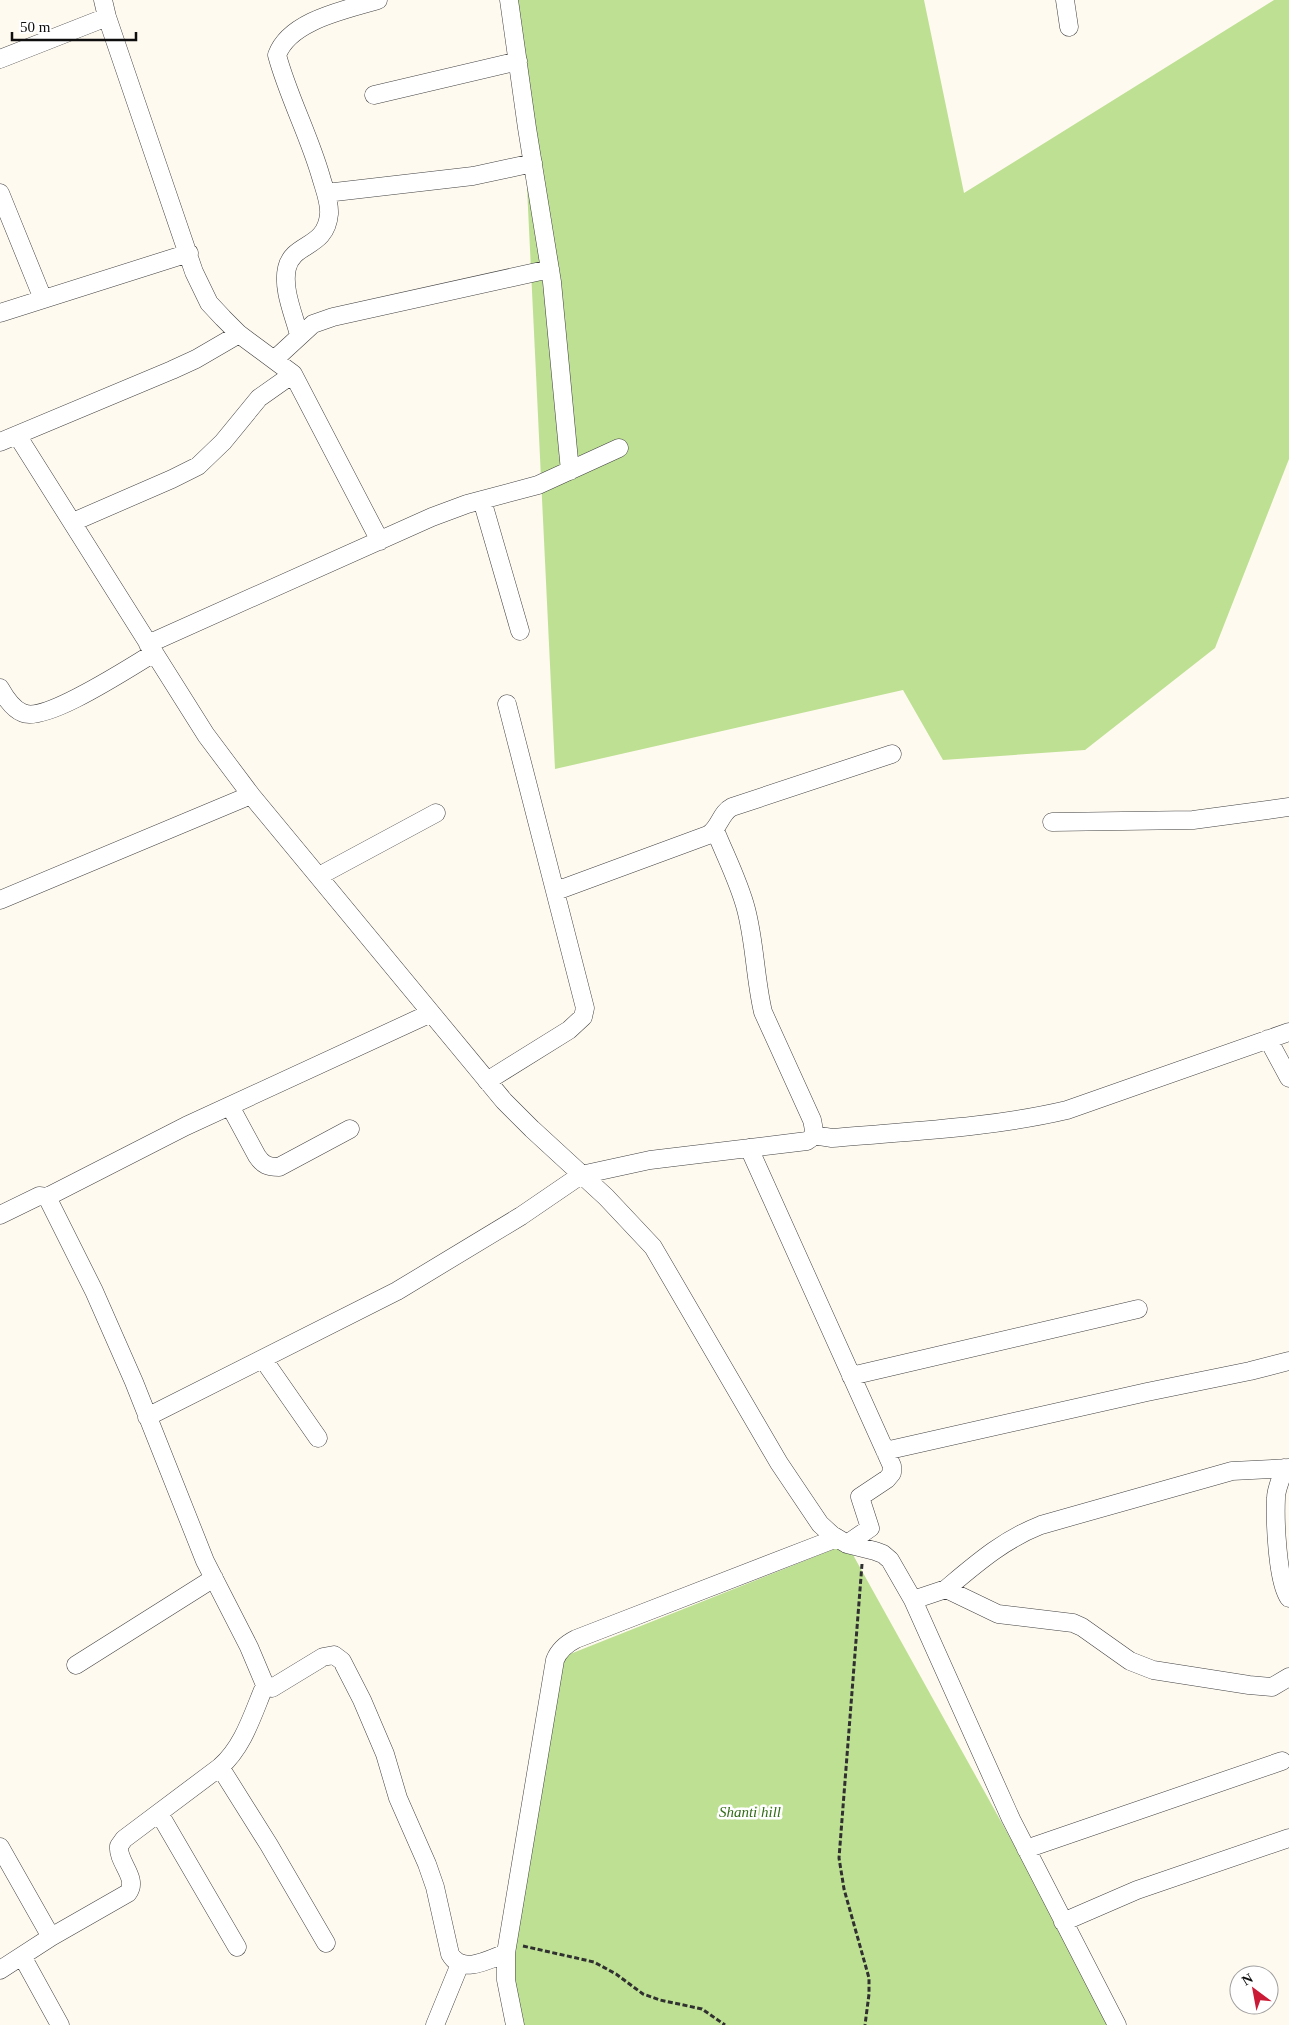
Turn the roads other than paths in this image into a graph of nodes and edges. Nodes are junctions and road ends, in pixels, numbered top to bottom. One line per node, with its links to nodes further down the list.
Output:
1 (378, 0): 11 (street)
2 (509, 0): 7 (street)
3 (1065, 0): 5 (street)
4 (105, 8): 6 (street); 12 (street)
5 (1069, 27)
6 (0, 59)
7 (518, 61): 8 (street); 9 (street)
8 (374, 95)
9 (533, 163): 11 (street); 13 (street)
10 (0, 193): 14 (street)
11 (326, 193): 17 (street)
12 (189, 253): 14 (street); 16 (street)
13 (550, 269): 17 (street); 23 (street)
14 (43, 299): 15 (street)
15 (0, 313)
16 (239, 334): 18 (street); 20 (street)
17 (300, 335): 18 (street)
18 (275, 360): 19 (street)
19 (293, 374): 25 (street); 26 (street)
20 (17, 434): 21 (street); 25 (street)
21 (0, 442)
22 (620, 448): 23 (street)
23 (570, 471): 24 (street)
24 (482, 500): 26 (street); 27 (street)
25 (74, 522): 28 (street)
26 (380, 541): 28 (street)
27 (520, 631)
28 (151, 648): 29 (street); 32 (street)
29 (0, 688)
30 (507, 704): 38 (street)
31 (892, 754): 36 (street)
32 (250, 794): 37 (street); 39 (street)
33 (1289, 807): 35 (street)
34 (436, 813): 37 (street)
35 (1052, 822)
36 (715, 830): 38 (street); 47 (street)
37 (319, 876): 40 (street)
38 (556, 891): 44 (street)
39 (0, 900)
40 (432, 1013): 44 (street); 45 (street)
41 (1289, 1032): 42 (street)
42 (1268, 1039): 43 (street); 47 (street)
43 (1289, 1078)
44 (488, 1081): 49 (street)
45 (230, 1106): 46 (street); 50 (street)
46 (350, 1128)
47 (813, 1135): 48 (street)
48 (749, 1148): 49 (street); 55 (street)
49 (581, 1175): 53 (street); 60 (street)
50 (47, 1197): 51 (street); 56 (street)
51 (0, 1215)
52 (1138, 1309): 55 (street)
53 (264, 1358): 56 (street); 57 (street)
54 (1289, 1361): 58 (street)
55 (851, 1376): 58 (street)
56 (147, 1417): 61 (street)
57 (318, 1438)
58 (885, 1451): 60 (street)
59 (1287, 1468): 62 (street); 63 (street)
60 (849, 1544): 64 (street); 78 (street)
61 (214, 1578): 65 (street); 67 (street)
62 (946, 1589): 64 (street); 66 (street)
63 (1289, 1598)
64 (913, 1600): 73 (street)
65 (76, 1665)
66 (1289, 1677)
67 (265, 1685): 69 (street); 80 (street)
68 (1282, 1761): 73 (street)
69 (220, 1767): 70 (street); 76 (street)
70 (159, 1813): 75 (street); 77 (street)
71 (1289, 1838): 74 (street)
72 (0, 1847): 75 (street)
73 (1026, 1849): 74 (street)
74 (1063, 1922): 85 (street)
75 (51, 1937): 79 (street)
76 (326, 1943)
77 (237, 1947)
78 (507, 1948): 80 (street); 84 (street)
79 (22, 1956): 81 (street); 82 (street)
80 (460, 1964): 83 (street)
81 (0, 1970)
82 (60, 2025)
83 (435, 2025)
84 (514, 2025)
85 (1117, 2025)

